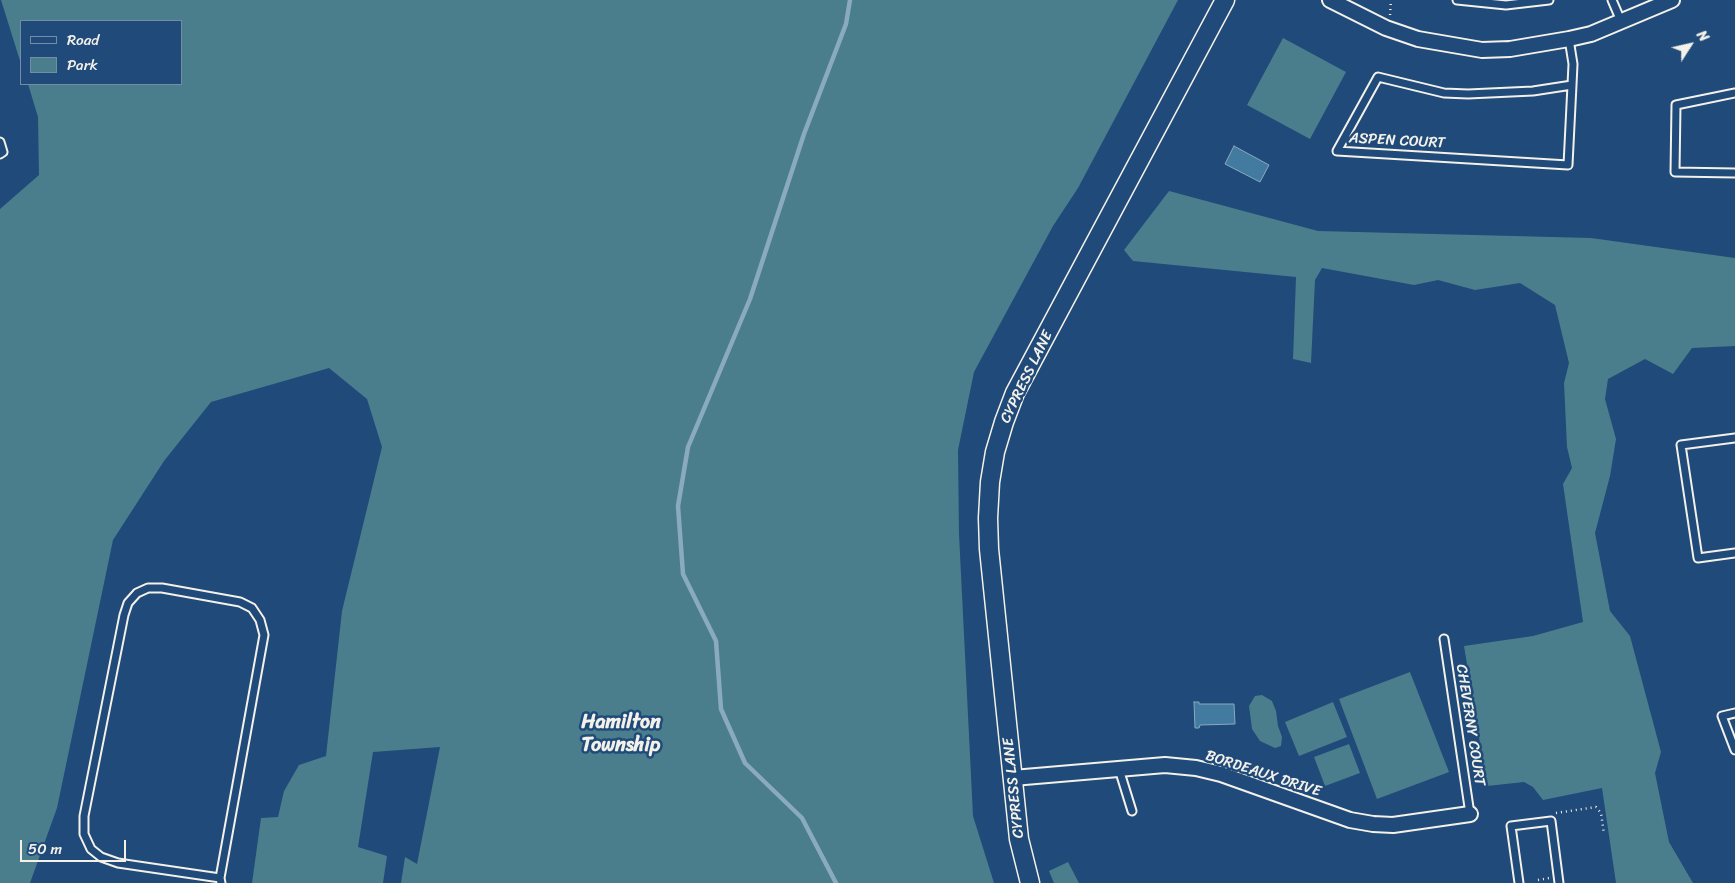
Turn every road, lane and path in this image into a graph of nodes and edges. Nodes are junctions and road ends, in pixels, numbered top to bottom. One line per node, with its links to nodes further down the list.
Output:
1 (1225, 0): 20 (street, CYPRESS LANE)
2 (1330, 0): 8 (street)
3 (1457, 0): 4 (lane)
4 (1549, 0)
5 (1612, 0): 7 (lane)
6 (1672, 0): 7 (street)
7 (1621, 21): 8 (street)
8 (1569, 39): 9 (lane, ASPEN COURT)
9 (1572, 85): 9 (lane, ASPEN COURT)
10 (1735, 93): 13 (lane)
11 (0, 142): 12 (lane)
12 (0, 154)
13 (1735, 173)
14 (1735, 438): 15 (lane)
15 (1735, 552)
16 (1444, 640): 22 (lane, CHEVERNY COURT)
17 (1735, 713): 18 (lane)
18 (1735, 750)
19 (1119, 768): 20 (street, BORDEAUX DRIVE); 21 (lane); 22 (street, BORDEAUX DRIVE)
20 (1013, 778): 26 (street, CYPRESS LANE)
21 (1132, 811)
22 (1470, 814)
23 (1547, 822): 24 (path); 27 (lane); 28 (lane)
24 (1604, 834)
25 (220, 881): 25 (lane)
26 (1030, 883)
27 (1519, 883)
28 (1559, 883)

